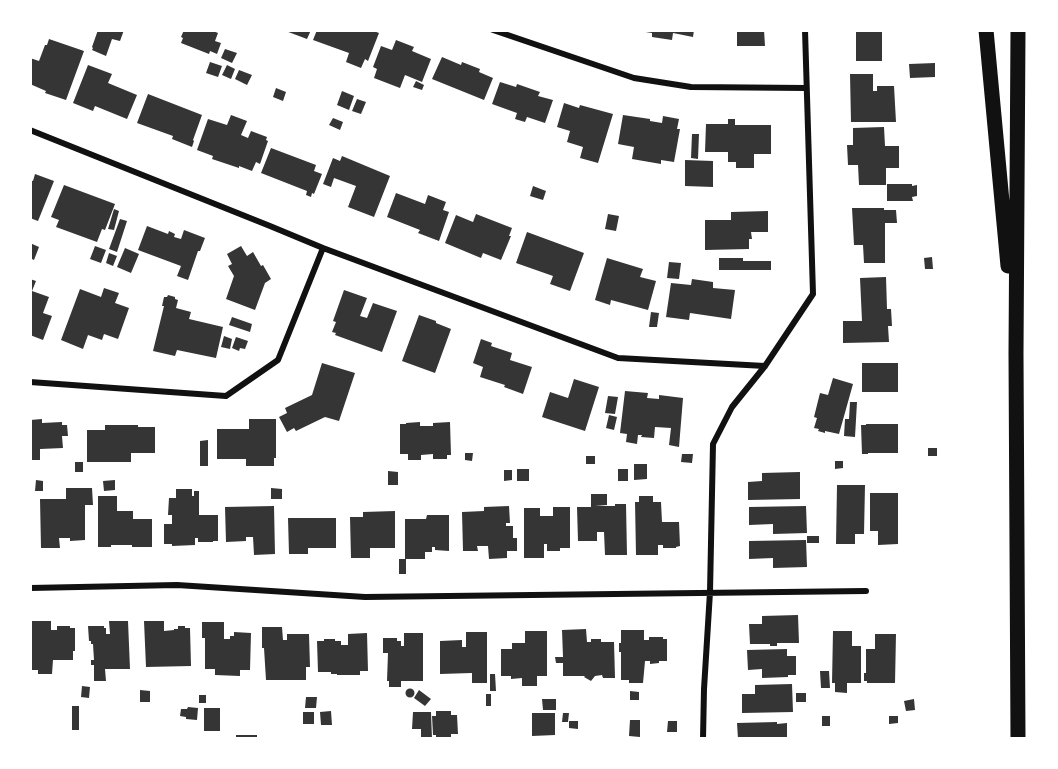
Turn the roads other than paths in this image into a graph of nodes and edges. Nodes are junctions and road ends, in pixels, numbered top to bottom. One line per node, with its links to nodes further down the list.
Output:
1 (493, 30): 5 (street)
2 (805, 30): 6 (street)
3 (986, 30): 9 (highway)
4 (1018, 30): 9 (highway)
5 (511, 33): 6 (street)
6 (806, 88): 10 (street)
7 (30, 130): 8 (street)
8 (323, 248): 10 (street); 11 (street)
9 (1016, 353): 16 (highway)
10 (765, 366): 14 (street)
11 (30, 382)
12 (30, 588): 14 (street)
13 (867, 591): 14 (street)
14 (710, 592): 15 (street)
15 (703, 739)
16 (1018, 739)

